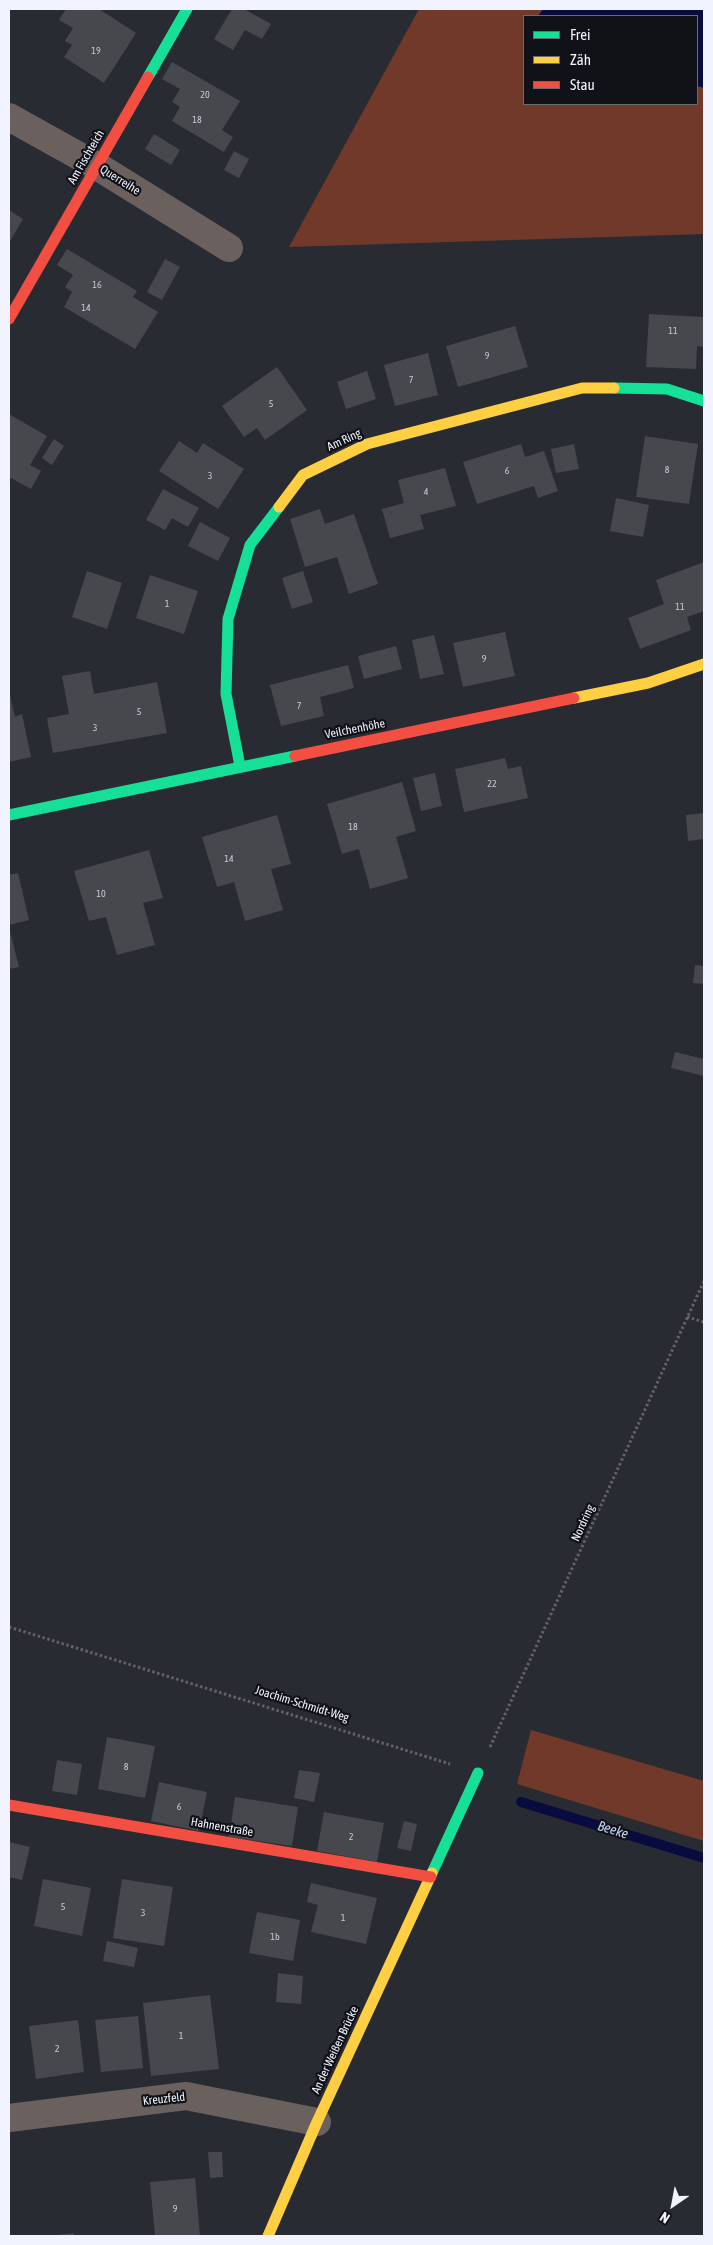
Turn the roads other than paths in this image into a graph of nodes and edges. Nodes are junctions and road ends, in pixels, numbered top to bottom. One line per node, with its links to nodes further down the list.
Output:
1 (187, 9): 3 (street, Am Fischteich)
2 (9, 117): 3 (street, Querreihe)
3 (97, 166): 4 (street, Querreihe); 5 (street, Am Fischteich)
4 (229, 248)
5 (9, 319)
6 (704, 401): 8 (street, Am Ring)
7 (704, 664): 8 (street, Veilchenhöhe)
8 (240, 766): 9 (street, Veilchenhöhe)
9 (9, 815)
10 (478, 1773): 12 (street)
11 (9, 1804): 12 (street, Hahnenstraße)
12 (431, 1877): 14 (street, An der Weißen Brücke)
13 (9, 2118): 14 (street, Kreuzfeld)
14 (318, 2122): 15 (street, An der Weißen Brücke)
15 (268, 2236)

